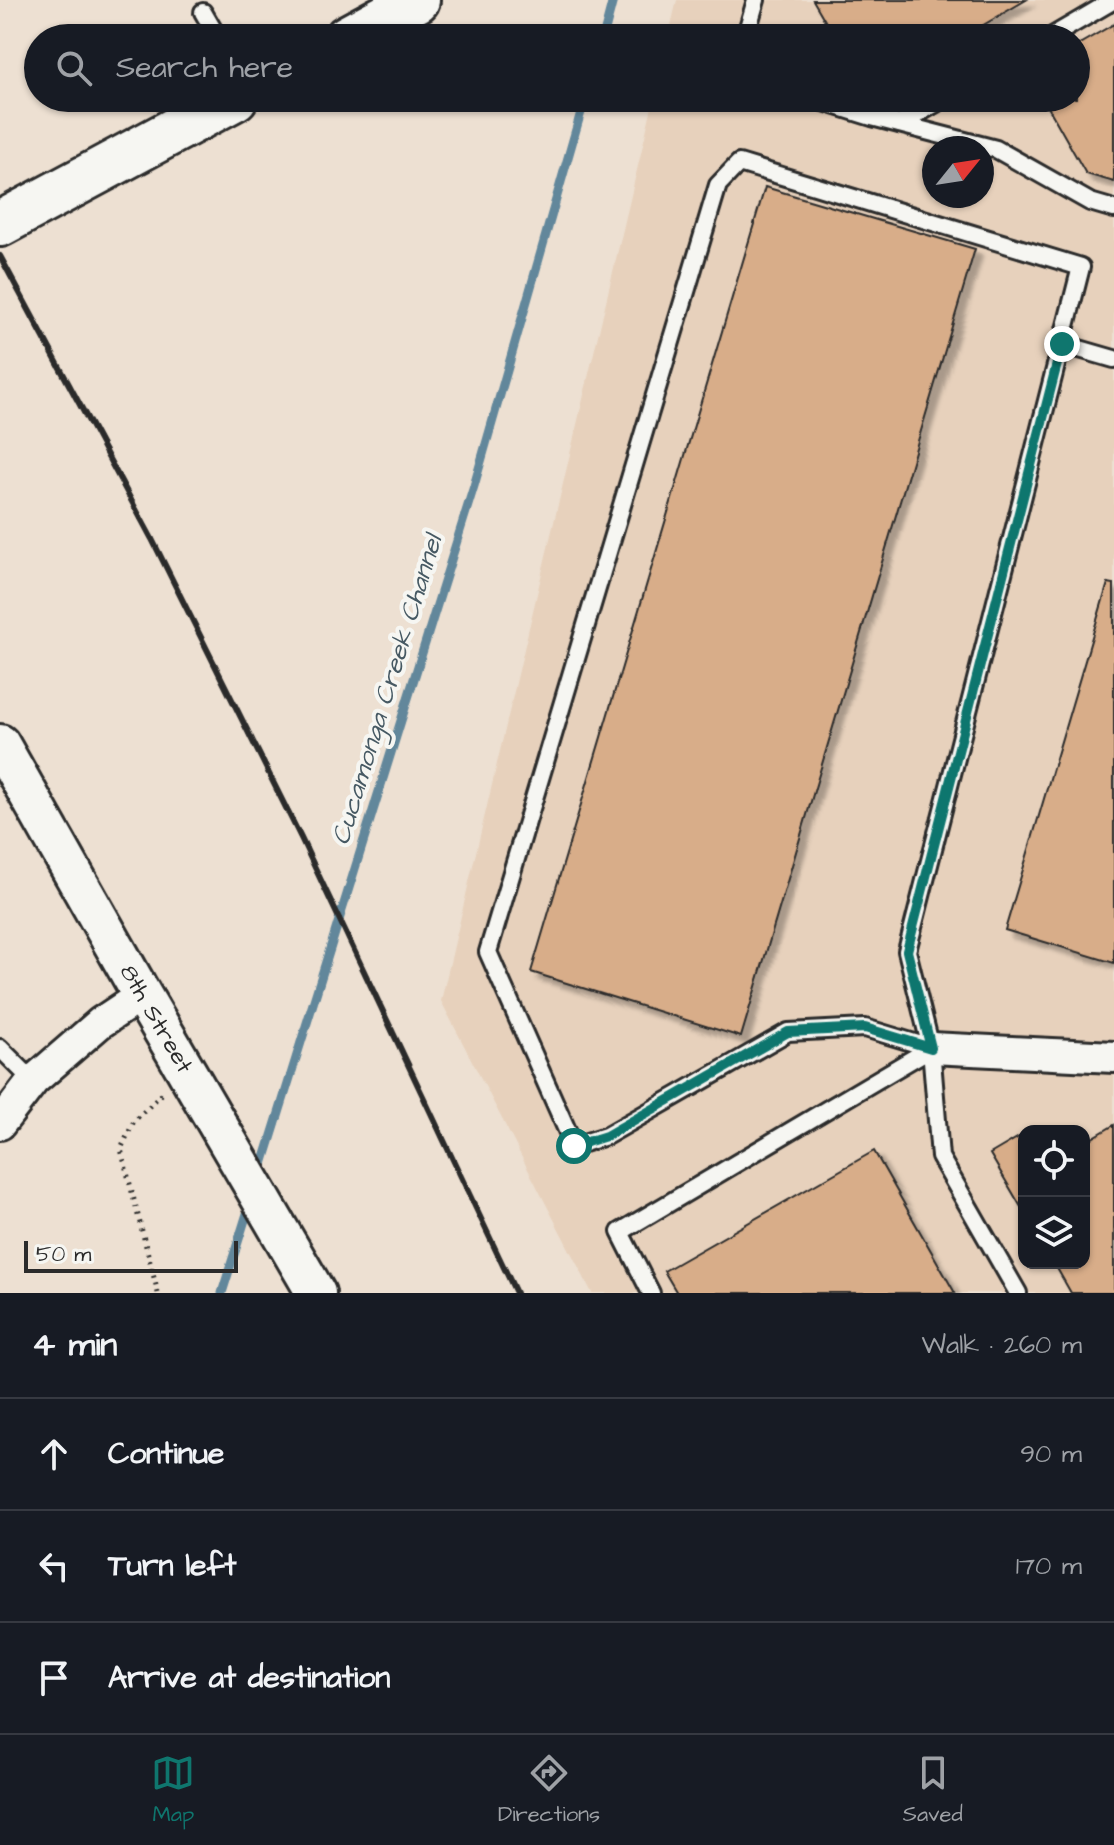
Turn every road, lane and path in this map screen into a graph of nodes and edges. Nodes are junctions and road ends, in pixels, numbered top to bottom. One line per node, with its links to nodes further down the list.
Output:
1 (417, 0): 6 (main road)
2 (756, 0): 7 (lane)
3 (1114, 0): 8 (lane)
4 (203, 12): 5 (lane)
5 (210, 24)
6 (373, 24)
7 (749, 24)
8 (1073, 24)
9 (209, 112): 14 (main road)
10 (859, 112): 12 (lane)
11 (921, 112): 12 (lane)
12 (900, 124): 13 (lane)
13 (1114, 209)
14 (0, 224)
15 (1062, 344): 16 (lane); 20 (lane); 20 (lane)
16 (1114, 359)
17 (0, 744): 18 (street, 8th Street)
18 (142, 995): 22 (street, 8th Street); 23 (street)
19 (0, 1048): 23 (lane)
20 (931, 1048): 21 (street); 27 (lane); 28 (lane)
21 (1114, 1057)
22 (186, 1071): 25 (street, 8th Street); 26 (path)
23 (33, 1081): 24 (street)
24 (0, 1124)
25 (315, 1292)
26 (158, 1293)
27 (651, 1293)
28 (1018, 1293)

